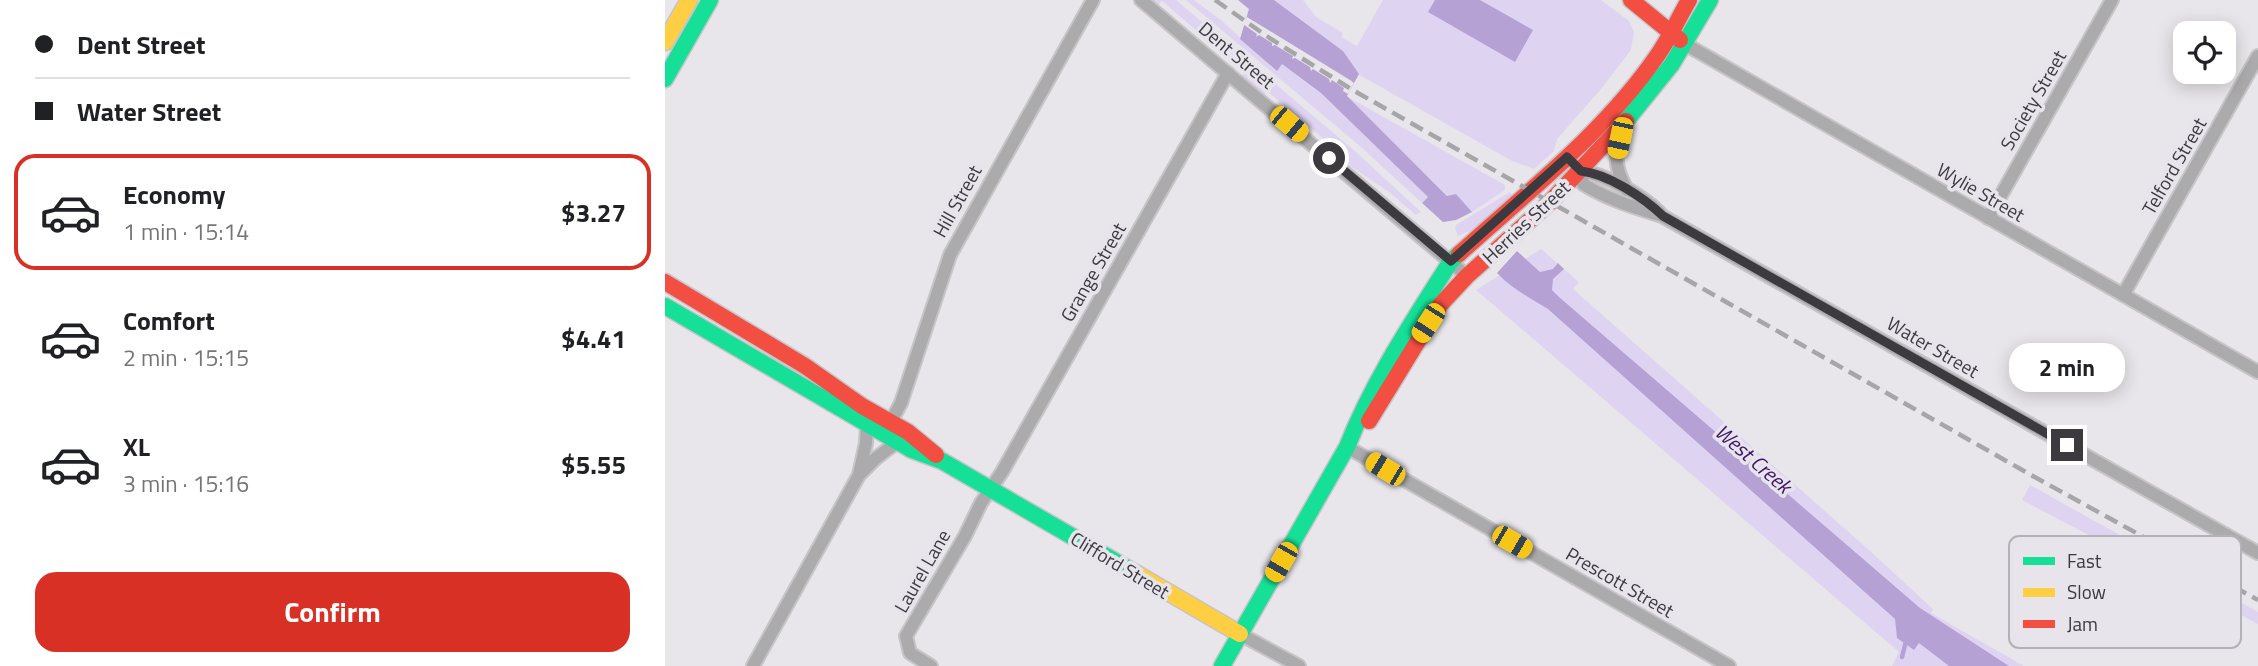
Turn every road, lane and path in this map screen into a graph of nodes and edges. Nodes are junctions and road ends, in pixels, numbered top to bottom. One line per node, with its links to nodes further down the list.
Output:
1 (689, 0): 10 (main road)
2 (710, 0): 14 (main road)
3 (1093, 0): 28 (street, Hill Street)
4 (1141, 0): 13 (street, Dent Street)
5 (1631, 0): 9 (main road)
6 (1689, 0): 9 (main road, Herries Street)
7 (1710, 0): 11 (main road, Herries Street)
8 (2112, 0): 20 (street, Society Street)
9 (1671, 32): 11 (main road); 16 (main road, Herries Street)
10 (665, 42)
11 (1685, 44): 15 (main road, Herries Street); 20 (street, Wylie Street)
12 (2258, 56): 24 (street, Telford Street)
13 (1228, 73): 21 (street, Dent Street); 31 (street, Grange Street)
14 (665, 79)
15 (1627, 120): 17 (main road, Herries Street); 18 (street)
16 (1567, 157): 17 (street, Water Street); 21 (main road, Herries Street)
17 (1581, 171): 18 (street, Water Street); 19 (street, Water Street); 22 (main road, Herries Street)
18 (1627, 190): 19 (street, Water Street)
19 (1663, 216): 32 (street, Water Street)
20 (1988, 218): 24 (street, Wylie Street)
21 (1451, 261): 22 (street, Dent Street); 29 (main road, Herries Street)
22 (1467, 276): 29 (main road, Herries Street)
23 (665, 282): 28 (main road, Clifford Street)
24 (2123, 295): 26 (street, Wylie Street)
25 (665, 306): 27 (main road, Clifford Street)
26 (2258, 372)
27 (867, 425): 28 (main road, Clifford Street); 30 (street)
28 (890, 433): 30 (street); 31 (main road, Clifford Street)
29 (1347, 447): 35 (main road, Herries Street); 40 (street, Prescott Street)
30 (859, 475): 36 (street)
31 (992, 489): 35 (main road, Clifford Street); 37 (street, Laurel Lane)
32 (2228, 536)
33 (2241, 543): 34 (street, Water Street)
34 (2258, 553)
35 (1240, 634): 38 (main road, Herries Street); 39 (street, Clifford Street)
36 (753, 666)
37 (930, 666)
38 (1222, 666)
39 (1299, 666)
40 (1729, 666)

